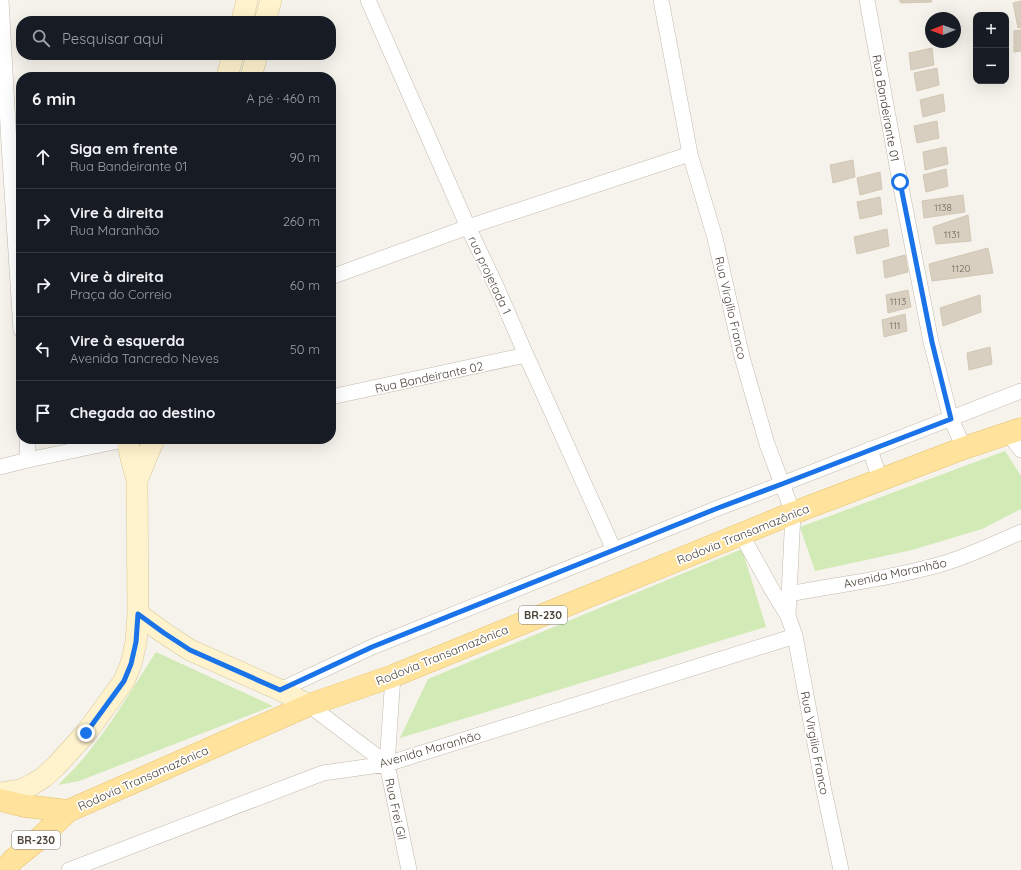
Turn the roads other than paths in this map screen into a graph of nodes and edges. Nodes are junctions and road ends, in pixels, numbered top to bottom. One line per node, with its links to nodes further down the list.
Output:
1 (1, 0): 15 (street)
2 (247, 0): 7 (main road)
3 (271, 0): 8 (main road)
4 (368, 0): 14 (street, rua projetada 1)
5 (661, 0): 13 (street, Rua Virgilio Franco)
6 (866, 0): 20 (street, Rua Bandeirante 01)
7 (243, 16)
8 (266, 16)
9 (232, 60): 11 (main road)
10 (255, 60): 12 (main road)
11 (228, 72)
12 (252, 72)
13 (690, 154): 14 (street); 33 (street, Rua Virgilio Franco)
14 (468, 227): 16 (street); 17 (street, rua projetada 1)
15 (16, 252)
16 (336, 275)
17 (526, 356): 19 (street, Rua Bandeirante 02); 37 (street, rua projetada 1)
18 (1021, 392): 20 (street)
19 (336, 396)
20 (951, 419): 26 (street, Rua Bandeirante 01); 27 (street)
21 (1014, 431): 26 (main road, Rodovia Transamazônica / BR-230); 28 (street)
22 (27, 444): 29 (street)
23 (104, 444): 29 (street)
24 (129, 444): 31 (main road)
25 (152, 444): 31 (main road)
26 (964, 448): 32 (main road, Rodovia Transamazônica / BR-230)
27 (870, 449): 32 (street); 33 (street)
28 (1021, 450)
29 (28, 460): 30 (street)
30 (0, 467)
31 (137, 480): 39 (main road)
32 (880, 480): 34 (main road, Rodovia Transamazônica / BR-230)
33 (782, 484): 34 (street, Rua Virgilio Franco); 37 (street)
34 (793, 513): 36 (main road, Rodovia Transamazônica / BR-230); 38 (street, Rua Virgilio Franco)
35 (1021, 532): 38 (street, Avenida Maranhão)
36 (741, 534): 40 (street, Rua Virgilio Franco); 42 (main road, Rodovia Transamazônica / BR-230)
37 (614, 550): 43 (street)
38 (789, 594): 40 (street, Rua Virgilio Franco)
39 (138, 614): 43 (main road); 46 (main road)
40 (788, 616): 41 (street, Rua Virgilio Franco)
41 (795, 636): 45 (street, Avenida Maranhão); 52 (street, Rua Virgilio Franco)
42 (394, 676): 44 (main road, Rodovia Transamazônica / BR-230); 45 (street, Rua Frei Gil)
43 (280, 690): 44 (main road)
44 (309, 705): 45 (street); 48 (main road, Rodovia Transamazônica / BR-230)
45 (386, 764): 50 (street, Avenida Maranhão); 51 (street, Rua Frei Gil)
46 (0, 793)
47 (0, 800): 48 (main road, Rodovia Transamazônica)
48 (68, 811): 49 (main road, Rodovia Transamazônica / BR-230)
49 (4, 870)
50 (69, 870)
51 (409, 870)
52 (841, 870)

